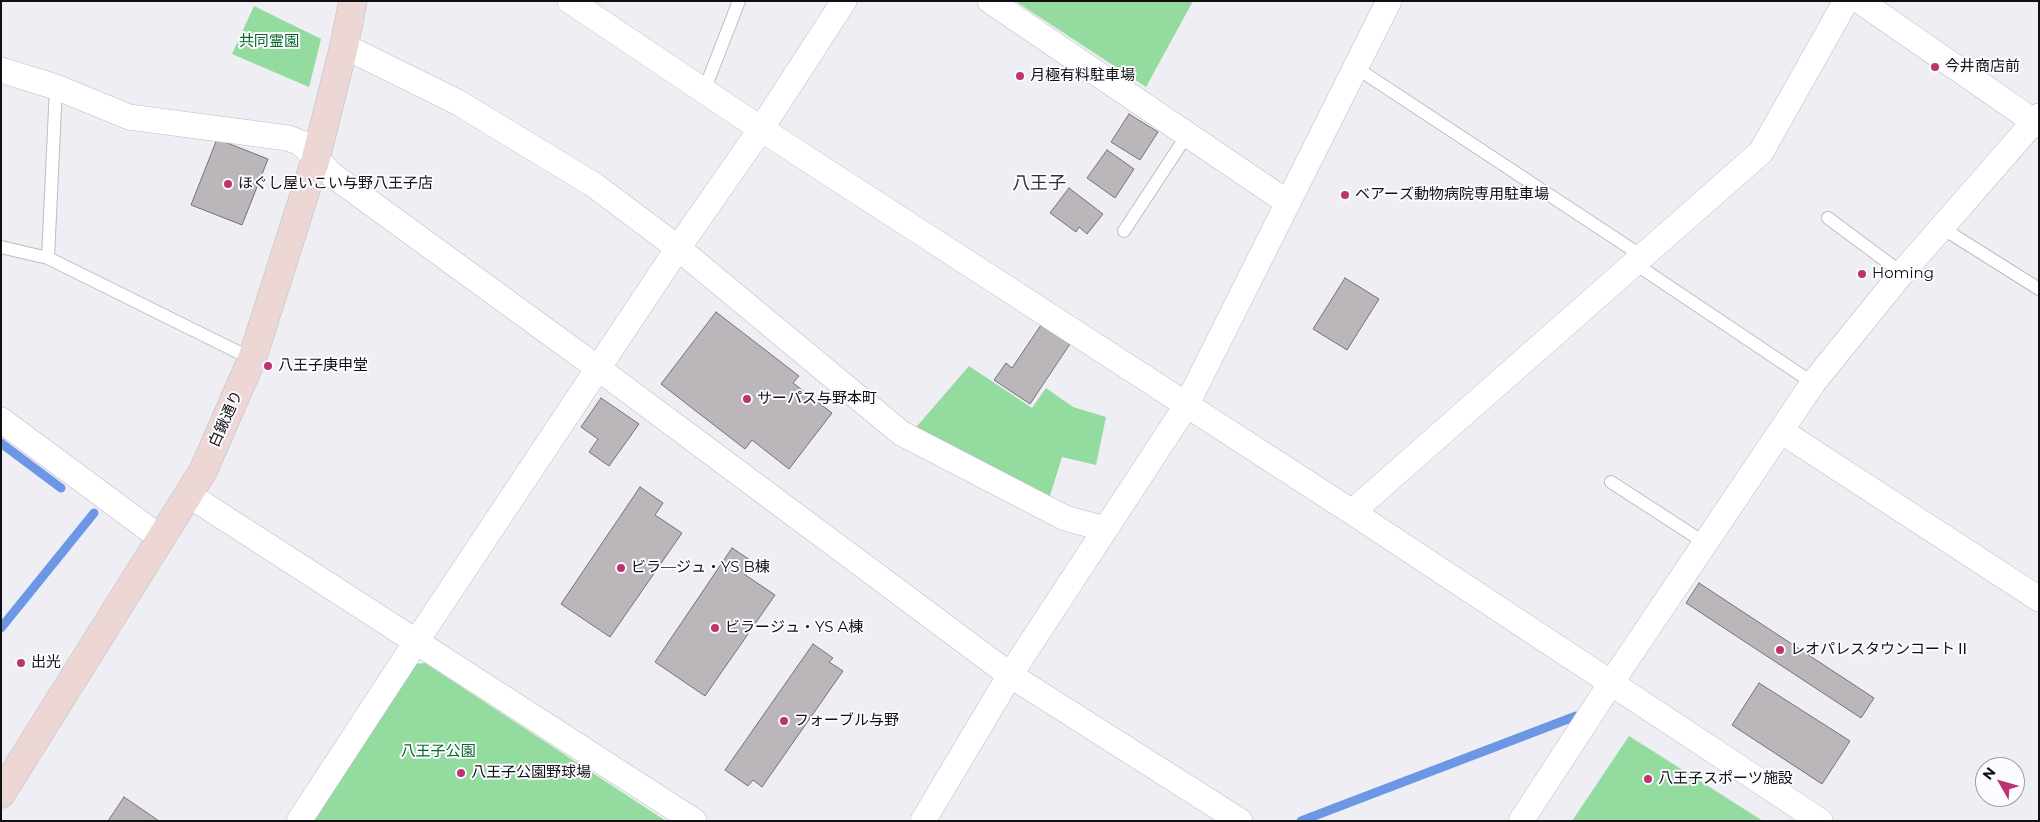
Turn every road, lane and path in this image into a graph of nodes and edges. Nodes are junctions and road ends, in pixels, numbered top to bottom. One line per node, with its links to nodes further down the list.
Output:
1 (353, 1): 9 (street, 白鍬通り)
2 (570, 1): 13 (street)
3 (739, 1): 13 (lane)
4 (844, 1): 15 (street)
5 (990, 1): 16 (street)
6 (1389, 1): 10 (street)
7 (1846, 1): 25 (street)
8 (1860, 1): 14 (street)
9 (344, 46): 17 (street, 白鍬通り); 23 (street)
10 (1355, 67): 18 (street); 25 (lane)
11 (1, 70): 12 (street)
12 (56, 87): 17 (street); 24 (lane)
13 (704, 91): 15 (street)
14 (2037, 121): 20 (street)
15 (760, 129): 23 (street); 31 (street)
16 (1187, 135): 18 (street); 21 (lane)
17 (316, 158): 28 (street, 白鍬通り); 29 (street)
18 (1287, 202): 31 (street)
19 (1828, 218): 26 (lane)
20 (1942, 228): 26 (street); 27 (lane)
21 (1124, 231)
22 (1, 247): 24 (lane)
23 (678, 248): 29 (street); 37 (street)
24 (48, 258): 28 (lane)
25 (1638, 259): 30 (lane); 36 (street)
26 (1902, 273): 30 (street)
27 (2039, 289)
28 (252, 359): 35 (street, 白鍬通り)
29 (599, 369): 41 (street); 42 (street)
30 (1813, 383): 33 (street)
31 (1186, 406): 36 (street); 37 (street)
32 (1, 420): 38 (street)
33 (1781, 431): 39 (street); 40 (street)
34 (1610, 482): 39 (lane)
35 (189, 495): 38 (street, 白鍬通り); 41 (street)
36 (1352, 512): 43 (street)
37 (1105, 529): 42 (street)
38 (162, 539): 44 (street, 白鍬通り)
39 (1705, 543): 43 (street)
40 (2039, 599)
41 (416, 642): 45 (street); 46 (street)
42 (1010, 675): 47 (street); 48 (street)
43 (1611, 683): 49 (street); 50 (street)
44 (1, 794)
45 (299, 821)
46 (694, 821)
47 (923, 821)
48 (1240, 821)
49 (1522, 821)
50 (1820, 821)

